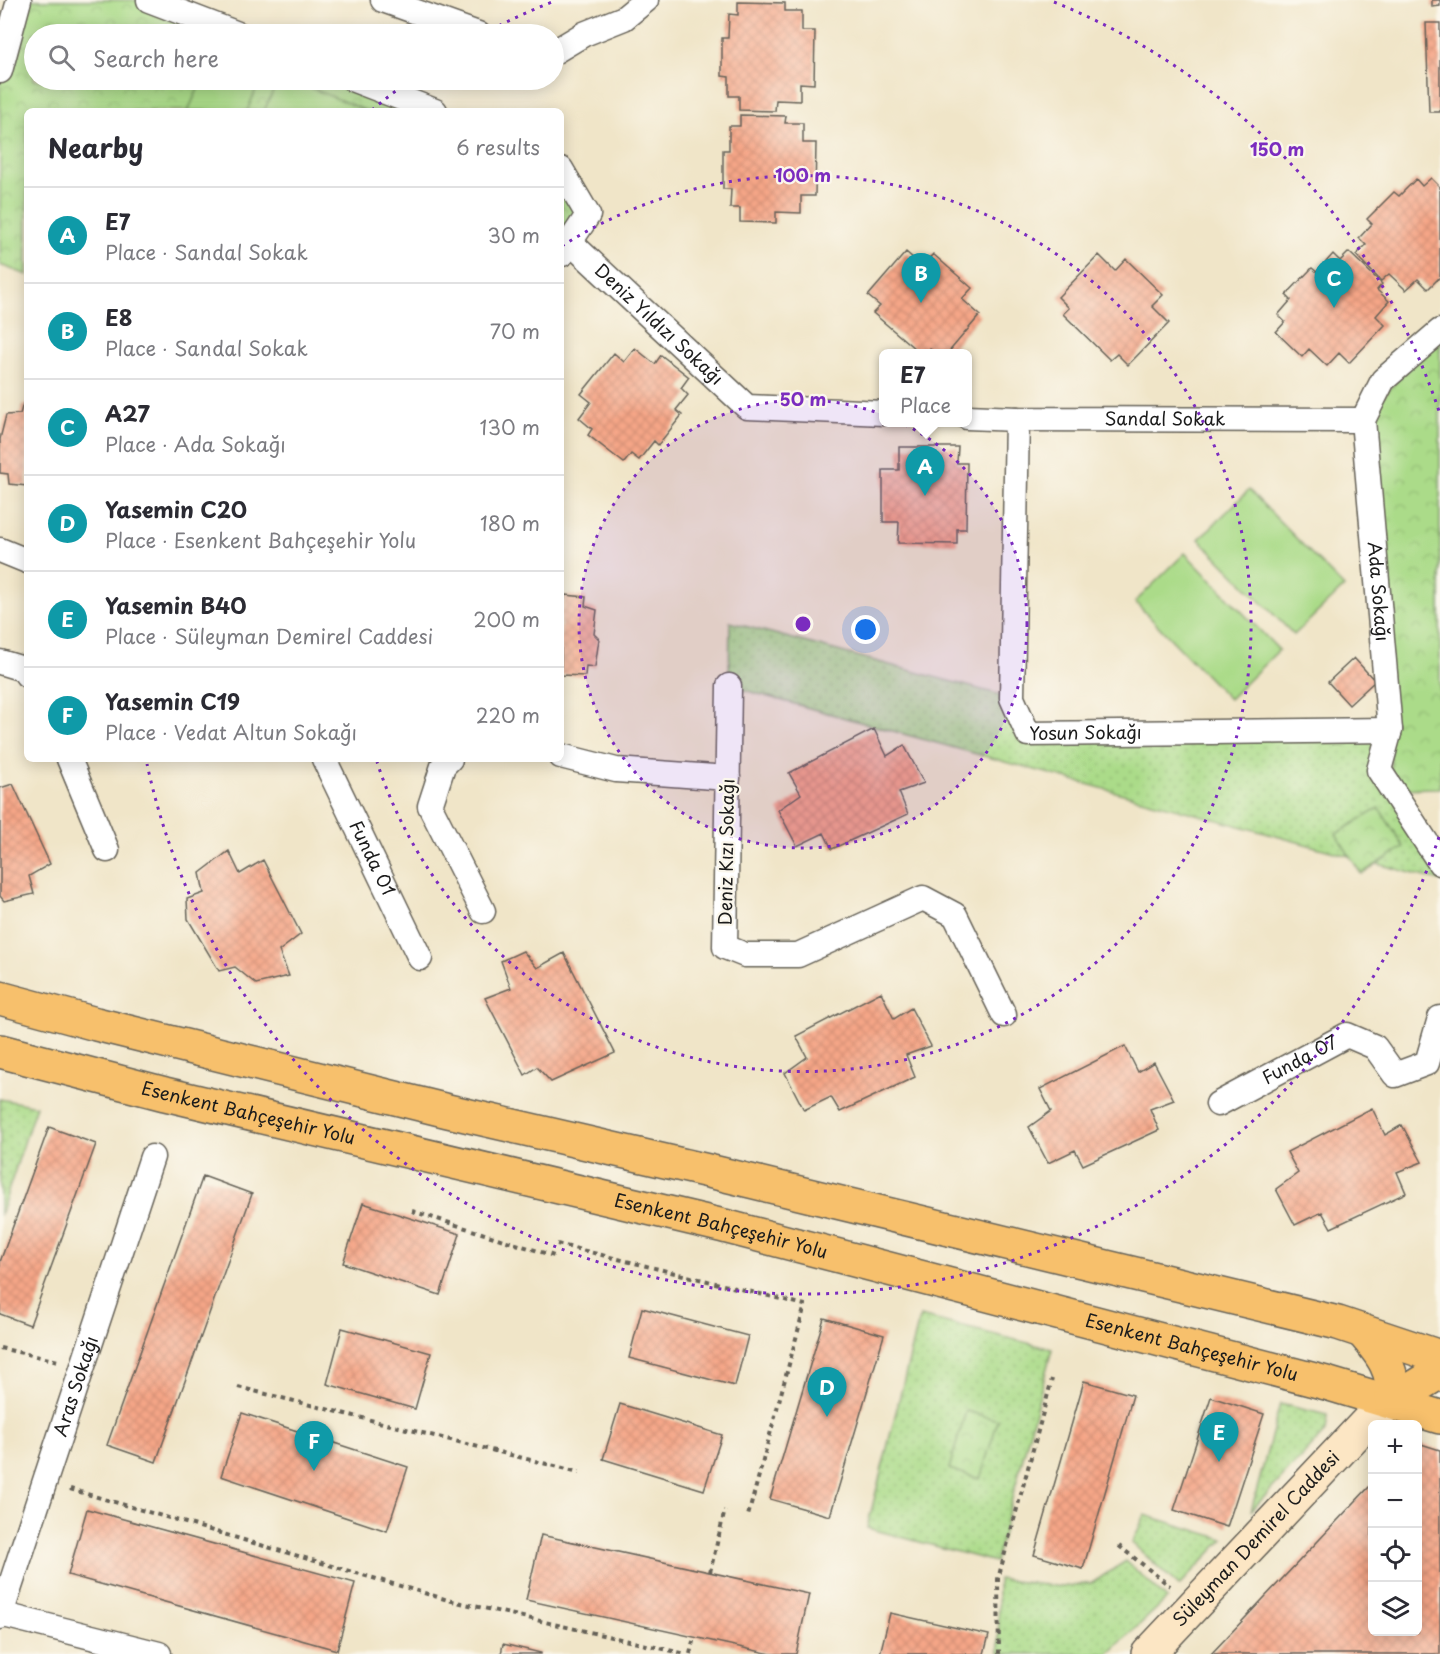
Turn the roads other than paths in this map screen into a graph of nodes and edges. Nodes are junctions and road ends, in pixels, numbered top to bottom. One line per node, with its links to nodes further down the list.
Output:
1 (19, 0): 8 (street)
2 (148, 0): 5 (street)
3 (383, 0): 6 (street)
4 (646, 0): 7 (street)
5 (212, 24)
6 (450, 24)
7 (564, 46)
8 (0, 71)
9 (380, 90): 10 (street)
10 (427, 108)
11 (564, 174): 12 (street)
12 (566, 249): 14 (street, Deniz Yıldızı Sokağı)
13 (1440, 331): 17 (street)
14 (879, 413)
15 (972, 417): 16 (street, Sandal Sokak)
16 (1017, 419): 17 (street, Sandal Sokak); 23 (street, Yosun Sokağı)
17 (1363, 420): 23 (street, Ada Sokağı)
18 (0, 550): 19 (street)
19 (24, 560)
20 (0, 662): 21 (street)
21 (24, 670)
22 (729, 686): 28 (street, Deniz Kızı Sokağı)
23 (1390, 730): 30 (street, Ada Sokağı)
24 (564, 757): 28 (street)
25 (70, 762): 29 (street)
26 (325, 762): 32 (street, Funda 01)
27 (447, 762): 31 (street)
28 (728, 778): 34 (street, Deniz Kızı Sokağı)
29 (107, 850)
30 (1440, 863)
31 (483, 911)
32 (420, 957)
33 (0, 998): 39 (main road)
34 (1004, 1015)
35 (1440, 1018): 37 (street, Funda 07)
36 (0, 1051): 42 (main road, Esenkent Bahçeşehir Yolu)
37 (1218, 1104)
38 (152, 1157): 44 (street, Aras Sokağı)
39 (1362, 1331): 40 (main road); 42 (main road)
40 (1440, 1357)
41 (1440, 1372): 42 (main road)
42 (1392, 1401): 43 (main road, Esenkent Bahçeşehir Yolu); 46 (main road, Süleyman Demirel Caddesi)
43 (1440, 1417)
44 (0, 1615): 45 (street)
45 (159, 1654)
46 (1148, 1654)

